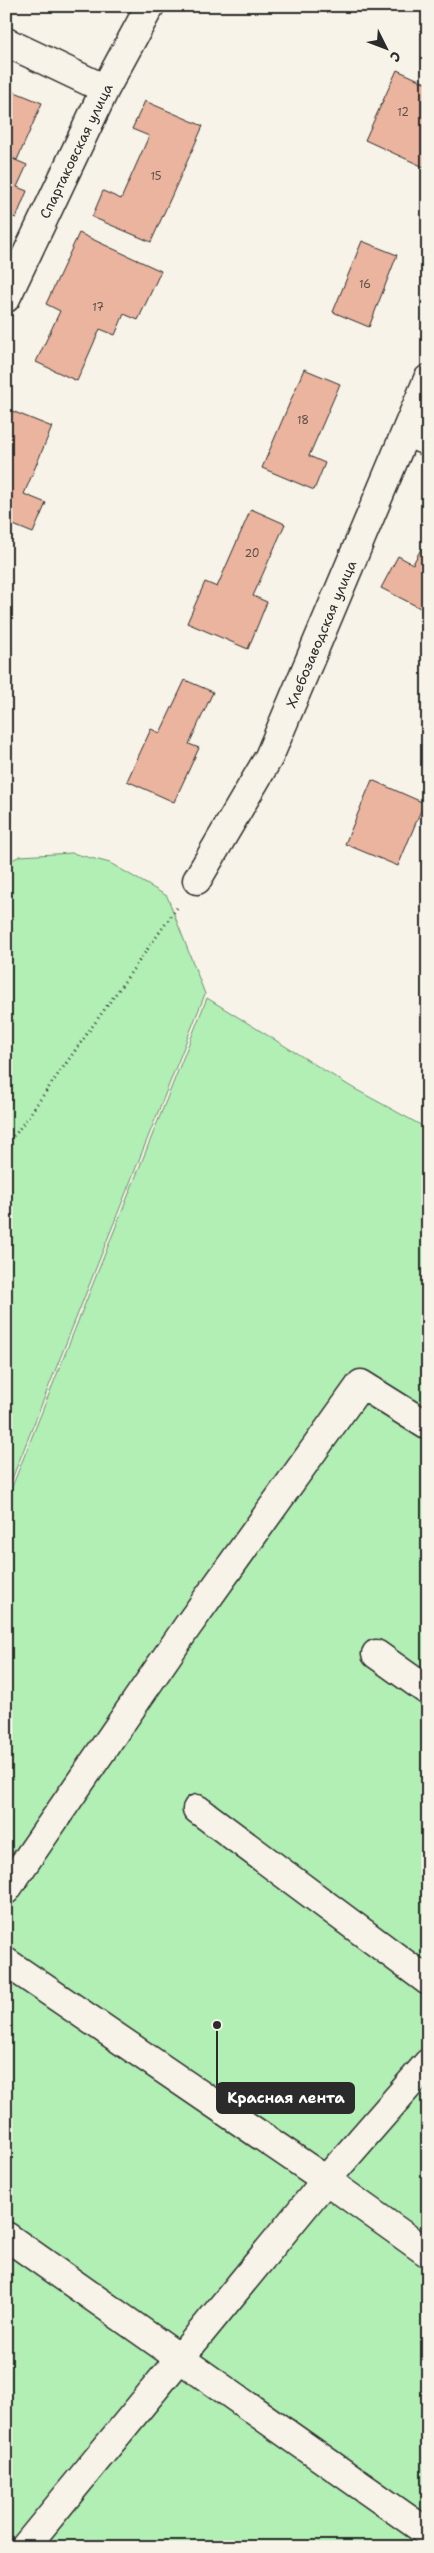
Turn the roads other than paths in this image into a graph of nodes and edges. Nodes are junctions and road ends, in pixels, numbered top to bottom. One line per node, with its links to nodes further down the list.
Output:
1 (150, 6): 3 (street, Спартаковская улица)
2 (6, 42): 3 (street)
3 (105, 89): 4 (street, Спартаковская улица)
4 (6, 298)
5 (428, 379): 6 (street, Хлебозаводская улица)
6 (417, 437): 7 (street, Хлебозаводская улица)
7 (197, 880)
8 (428, 1426): 12 (street)
9 (376, 1654): 10 (street)
10 (428, 1690)
11 (197, 1809): 14 (street)
12 (6, 1890)
13 (6, 1962): 16 (street)
14 (428, 1981)
15 (428, 2063): 16 (street)
16 (326, 2180): 18 (street); 19 (street)
17 (6, 2236): 19 (street)
18 (428, 2253)
19 (178, 2359): 20 (street); 21 (street)
20 (428, 2533)
21 (34, 2544)

